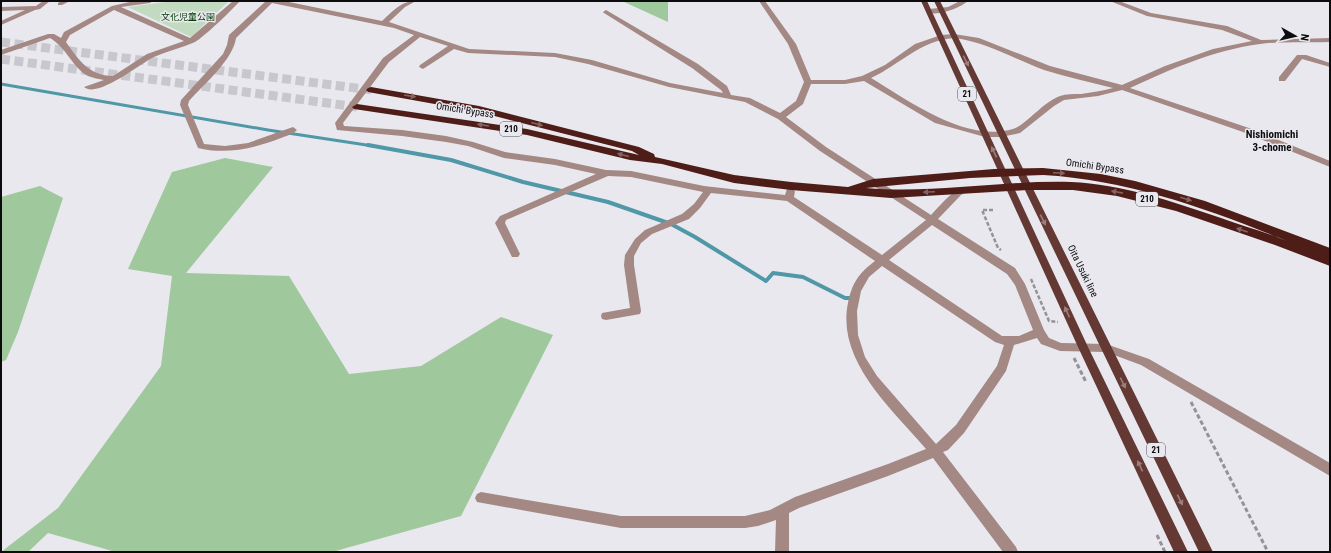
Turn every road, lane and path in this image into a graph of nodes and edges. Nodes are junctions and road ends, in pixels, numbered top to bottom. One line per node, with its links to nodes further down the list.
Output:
1 (47, 1): 15 (street)
2 (67, 1): 13 (street)
3 (150, 1): 14 (street)
4 (237, 1): 26 (street)
5 (270, 1): 43 (street)
6 (274, 1): 21 (street)
7 (413, 1): 21 (street)
8 (762, 1): 36 (street)
9 (924, 1): 19 (main road, 21)
10 (937, 1): 17 (main road, Oita Usuki line / 21)
11 (965, 1): 17 (street)
12 (1113, 1): 28 (street)
13 (60, 4)
14 (114, 7): 26 (street); 27 (street)
15 (38, 8): 16 (street); 20 (street)
16 (1, 9)
17 (942, 11): 19 (street); 24 (main road, Oita Usuki line / 21)
18 (606, 12): 40 (street)
19 (929, 12): 23 (main road, 21)
20 (2, 23)
21 (383, 24): 22 (street)
22 (419, 34): 29 (street); 48 (street)
23 (940, 36): 24 (street); 34 (street); 44 (main road, 21)
24 (954, 36): 38 (street); 45 (main road, Oita Usuki line / 21, one-way to 45)
25 (1330, 40): 28 (street)
26 (190, 41): 33 (street)
27 (62, 42): 30 (street); 33 (street)
28 (1260, 42): 38 (street)
29 (453, 46): 32 (street); 40 (street)
30 (1, 53)
31 (1330, 66): 35 (street)
32 (423, 67)
33 (114, 78): 37 (street)
34 (865, 78): 36 (street); 44 (street)
35 (1282, 80)
36 (808, 82): 42 (street)
37 (88, 87)
38 (1122, 88): 45 (street); 47 (street)
39 (371, 90): 46 (highway, Omichi Bypass / 210, one-way to 46)
40 (727, 95): 42 (street)
41 (357, 107): 46 (highway, Omichi Bypass / 210, one-way to 41)
42 (780, 117): 51 (street)
43 (293, 130)
44 (985, 134): 45 (street); 50 (main road, 21, one-way to 44)
45 (1002, 134): 49 (main road, Oita Usuki line / 21)
46 (662, 161): 52 (highway, Omichi Bypass / 210)
47 (1330, 164)
48 (606, 172): 55 (street); 64 (street)
49 (1020, 172): 50 (highway, Omichi Bypass / 210); 53 (main road, Oita Usuki line / 21); 63 (highway, Omichi Bypass / 210, one-way to 63)
50 (1003, 173): 51 (highway, Omichi Bypass / 210); 54 (main road, 21)
51 (873, 183): 56 (highway, Omichi Bypass / 210); 58 (street)
52 (791, 186): 56 (highway, Omichi Bypass / 210); 59 (street)
53 (1027, 186): 54 (highway, Omichi Bypass / 210); 66 (highway, Omichi Bypass / 210, one-way to 53); 74 (main road, Oita Usuki line / 21, one-way to 74)
54 (1010, 187): 57 (highway, Omichi Bypass / 210); 73 (main road, 21, one-way to 54)
55 (708, 190): 59 (street); 68 (street)
56 (846, 190): 58 (highway, Omichi Bypass / 210)
57 (963, 191): 58 (highway, Omichi Bypass / 210, one-way to 58); 61 (street)
58 (890, 194): 61 (street)
59 (789, 198): 65 (street)
60 (993, 210): 62 (path)
61 (932, 220): 65 (street); 70 (street)
62 (1004, 252)
63 (1330, 253)
64 (515, 254)
65 (882, 261): 71 (street); 77 (street)
66 (1330, 262)
67 (1029, 276): 69 (path)
68 (606, 316)
69 (1061, 328)
70 (1039, 332): 71 (street); 72 (street)
71 (1010, 342): 77 (street)
72 (1070, 347): 73 (street); 75 (path)
73 (1083, 347): 74 (street); 85 (main road, 21, one-way to 73)
74 (1106, 348): 78 (street); 86 (main road, Oita Usuki line / 21, one-way to 86)
75 (1091, 388)
76 (1190, 401): 87 (path)
77 (936, 451): 80 (street); 83 (street)
78 (1330, 470)
79 (481, 498): 80 (street)
80 (783, 510): 82 (street)
81 (1155, 530): 84 (path)
82 (782, 552)
83 (1011, 552)
84 (1165, 552)
85 (1181, 552)
86 (1206, 552)
87 (1268, 552)

